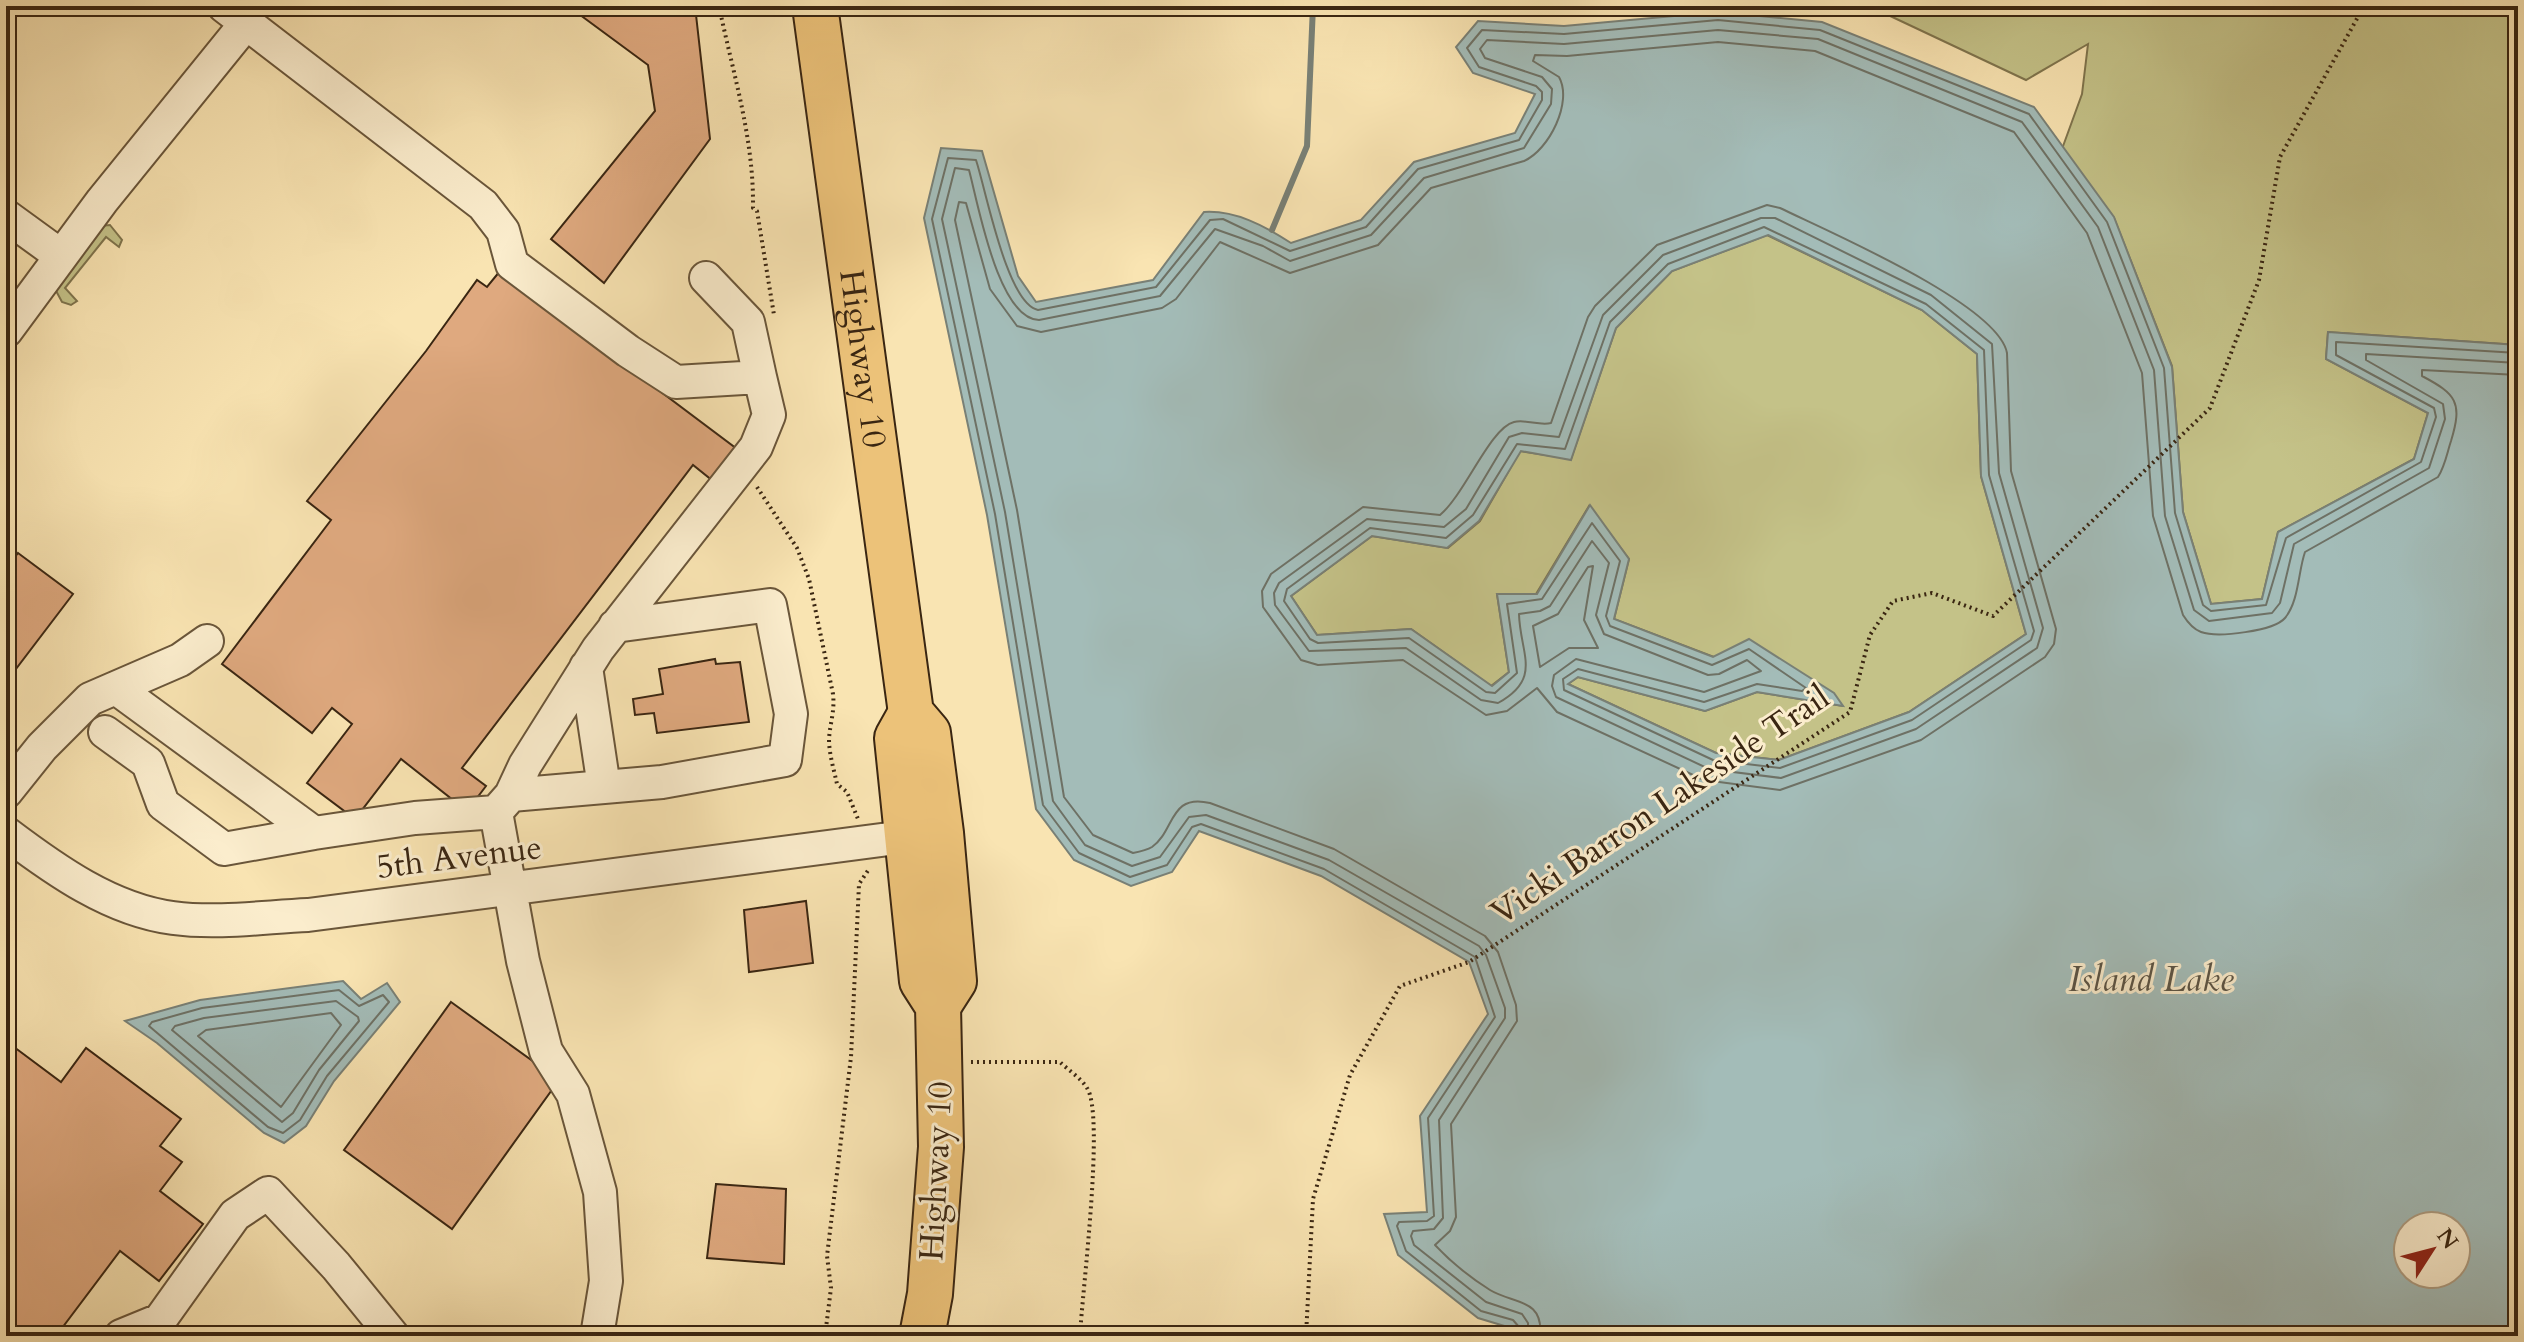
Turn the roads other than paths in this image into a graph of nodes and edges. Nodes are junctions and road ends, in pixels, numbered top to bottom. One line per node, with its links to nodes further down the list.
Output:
1 (815, 6): 20 (highway, Highway 10)
2 (236, 14): 4 (street); 7 (street)
3 (6, 216): 4 (street)
4 (61, 256): 6 (street)
5 (706, 278): 7 (street)
6 (6, 331)
7 (760, 377): 8 (street)
8 (615, 626): 10 (street); 15 (street)
9 (207, 641): 11 (street)
10 (586, 667): 15 (street); 17 (street)
11 (116, 688): 12 (street); 16 (street)
12 (173, 730): 14 (street); 19 (street)
13 (105, 732): 14 (street)
14 (148, 763): 19 (street)
15 (604, 787): 17 (street)
16 (6, 792)
17 (504, 804): 19 (street); 21 (street)
18 (6, 833): 21 (street, 5th Avenue)
19 (314, 833)
20 (925, 834): 21 (street, 5th Avenue); 25 (highway, Highway 10)
21 (510, 889): 24 (street)
22 (121, 1336): 23 (street)
23 (393, 1336)
24 (597, 1336)
25 (922, 1336)

